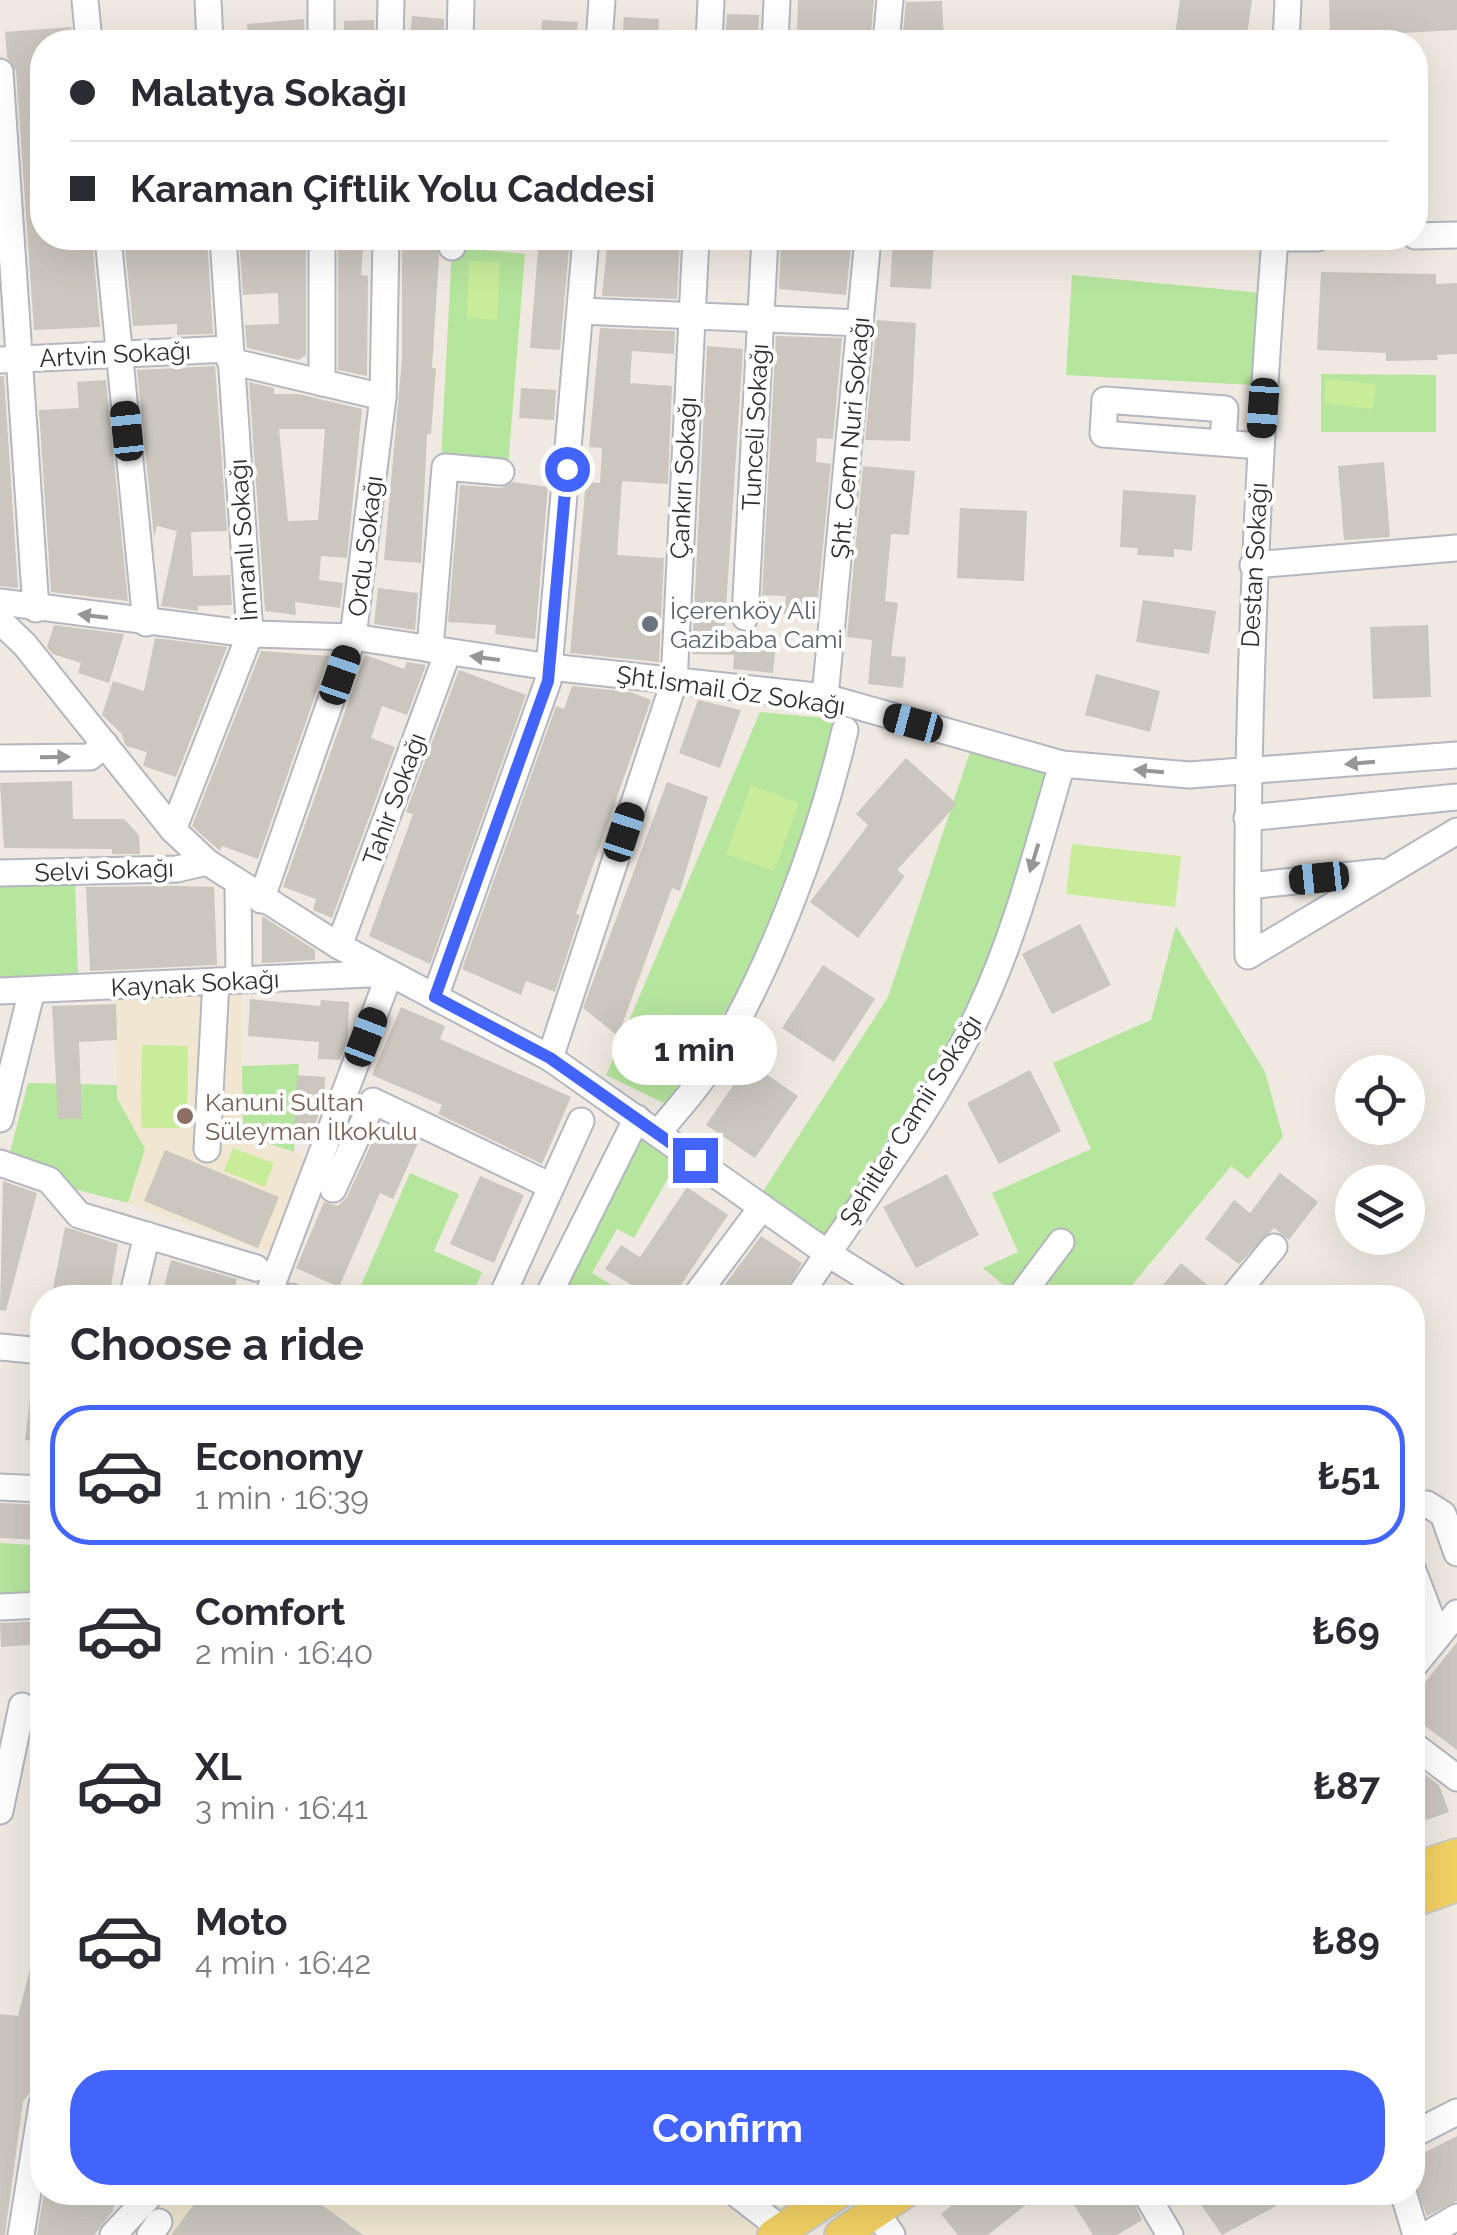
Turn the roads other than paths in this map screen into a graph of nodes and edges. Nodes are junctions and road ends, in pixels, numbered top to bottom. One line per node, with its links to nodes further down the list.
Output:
1 (85, 0): 11 (street)
2 (208, 0): 12 (street)
3 (321, 0): 13 (street)
4 (391, 0): 14 (street)
5 (461, 0): 15 (street)
6 (602, 0): 16 (street)
7 (711, 0): 17 (street)
8 (778, 0): 18 (street)
9 (890, 0): 19 (street)
10 (1288, 0): 20 (street)
11 (88, 30)
12 (209, 30)
13 (321, 30)
14 (390, 30)
15 (460, 30)
16 (600, 30)
17 (709, 30)
18 (776, 30)
19 (887, 30)
20 (1287, 30)
21 (0, 72): 39 (street)
22 (1457, 235): 23 (street)
23 (1428, 236)
24 (109, 250): 37 (street)
25 (223, 250): 38 (street, İmranlı Sokağı)
26 (322, 250): 40 (street)
27 (386, 250): 41 (street, Ordu Sokağı)
28 (585, 250): 33 (street)
29 (695, 250): 34 (street, Çankırı Sokağı)
30 (764, 250): 35 (street, Tunceli Sokağı)
31 (867, 250): 36 (street, Şht. Cem Nuri Sokağı)
32 (1274, 250): 43 (street, Destan Sokağı)
33 (581, 311): 34 (street); 55 (street)
34 (691, 316): 35 (street); 56 (street, Çankırı Sokağı)
35 (761, 319): 36 (street); 49 (street, Tunceli Sokağı)
36 (860, 323): 57 (street, Şht. Cem Nuri Sokağı)
37 (119, 354): 38 (street, Artvin Sokağı); 39 (street, Artvin Sokağı); 51 (street)
38 (230, 355): 40 (street, Artvin Sokağı); 52 (street, İmranlı Sokağı)
39 (9, 360): 48 (street)
40 (322, 383): 41 (street, Artvin Sokağı)
41 (383, 398): 53 (street, Ordu Sokağı)
42 (1222, 442): 43 (street)
43 (1260, 446): 46 (street, Destan Sokağı)
44 (502, 472): 54 (street, Tahir Sokağı)
45 (1457, 548): 46 (street)
46 (1252, 565): 63 (street, Destan Sokağı)
47 (0, 602): 48 (street, Şht.İsmail Öz Sokağı)
48 (36, 609): 51 (street, Şht.İsmail Öz Sokağı, one-way to 48)
49 (745, 617)
50 (0, 621): 59 (street)
51 (146, 623): 52 (street, Şht.İsmail Öz Sokağı)
52 (250, 634): 53 (street, Şht.İsmail Öz Sokağı); 66 (street, İmranlı Sokağı)
53 (353, 637): 54 (street, Şht.İsmail Öz Sokağı); 73 (street, Ordu Sokağı)
54 (439, 651): 55 (street, Şht.İsmail Öz Sokağı, one-way to 54); 74 (street, Tahir Sokağı)
55 (550, 667): 56 (street, Şht.İsmail Öz Sokağı); 79 (street)
56 (674, 682): 57 (street, Şht.İsmail Öz Sokağı); 80 (street, Çankırı Sokağı)
57 (826, 698): 62 (street, Şht.İsmail Öz Sokağı)
58 (845, 730): 83 (street)
59 (105, 744): 61 (street, one-way to 59); 66 (street)
60 (1457, 756): 63 (street, Şht.İsmail Öz Sokağı, one-way to 63)
61 (0, 758)
62 (1062, 764): 63 (street, Şht.İsmail Öz Sokağı, one-way to 62); 92 (street, Şehitler Camii Sokağı, one-way to 92)
63 (1246, 773): 65 (street, Destan Sokağı)
64 (1457, 797): 65 (street)
65 (1247, 818): 72 (street, Destan Sokağı)
66 (174, 830): 68 (street)
67 (1457, 831): 69 (street)
68 (207, 862): 70 (street, Selvi Sokağı); 71 (street)
69 (1390, 871): 72 (street); 72 (street, Destan Sokağı)
70 (0, 873)
71 (238, 884): 73 (street); 76 (street)
72 (1248, 886)
73 (261, 900): 74 (street)
74 (339, 946): 75 (street)
75 (390, 973): 76 (street, Kaynak Sokağı); 79 (street); 95 (street)
76 (228, 981): 77 (street, Kaynak Sokağı); 84 (street)
77 (32, 990): 78 (street, Kaynak Sokağı); 81 (street)
78 (0, 991)
79 (435, 997): 80 (street)
80 (550, 1058): 83 (street)
81 (1, 1114)
82 (581, 1122): 86 (street)
83 (647, 1125): 88 (street); 97 (street)
84 (207, 1148)
85 (0, 1163): 89 (street)
86 (551, 1186): 87 (street); 96 (street)
87 (333, 1189)
88 (762, 1207): 92 (street); 98 (street)
89 (148, 1236): 93 (street); 94 (street)
90 (1061, 1242): 101 (street)
91 (1274, 1247): 102 (street)
92 (827, 1253): 99 (street, Şehitler Camii Sokağı); 100 (street)
93 (256, 1268)
94 (135, 1285)
95 (272, 1285)
96 (506, 1285)
97 (555, 1285)
98 (704, 1285)
99 (806, 1285)
100 (877, 1285)
101 (1029, 1285)
102 (1243, 1285)
103 (0, 1347): 104 (street)
104 (30, 1350)
105 (0, 1486): 106 (street)
106 (30, 1489)
107 (1425, 1504): 108 (street)
108 (1457, 1553)
109 (1425, 1602): 113 (street)
110 (30, 1606): 111 (street)
111 (0, 1607)
112 (1457, 1613): 113 (street)
113 (1438, 1636): 114 (street)
114 (1425, 1652)
115 (22, 1706): 118 (street)
116 (1425, 1756): 117 (street)
117 (1456, 1783)
118 (0, 1812)
119 (1455, 1859): 120 (main road); 121 (main road)
120 (1425, 1867)
121 (1425, 1888)
122 (1457, 2112): 123 (street)
123 (1425, 2128)
124 (30, 2183): 133 (street)
125 (748, 2205): 132 (street)
126 (819, 2205): 132 (main road)
127 (1153, 2205): 136 (street)
128 (1406, 2205): 137 (street)
129 (148, 2210): 134 (street)
130 (1457, 2217): 138 (street)
131 (884, 2223): 135 (main road)
132 (778, 2232)
133 (22, 2235)
134 (113, 2235)
135 (841, 2235)
136 (1170, 2235)
137 (1416, 2235)
138 (1426, 2235)

